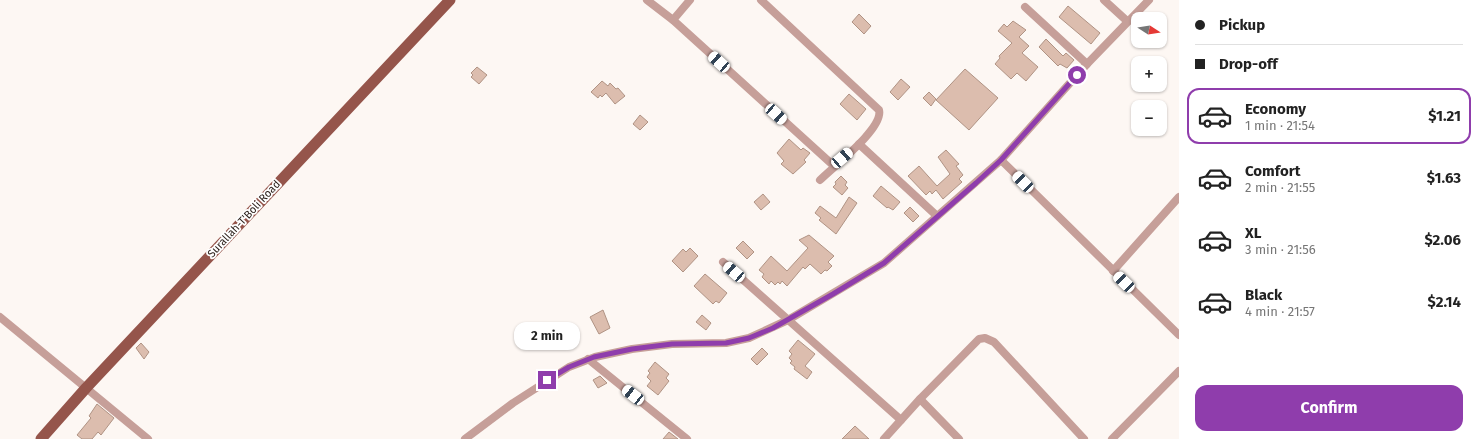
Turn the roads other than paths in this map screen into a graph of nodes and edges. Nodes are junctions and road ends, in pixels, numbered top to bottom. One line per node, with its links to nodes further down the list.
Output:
1 (450, 0): 24 (main road, Surallah-T'Boli Road)
2 (647, 0): 8 (street)
3 (690, 0): 8 (street)
4 (761, 0): 11 (street)
5 (1104, 0): 9 (street)
6 (1148, 0): 9 (street)
7 (1024, 7): 10 (street)
8 (673, 20): 13 (street)
9 (1127, 21): 10 (street)
10 (1087, 64): 12 (street)
11 (859, 144): 13 (street); 16 (street)
12 (1001, 160): 16 (street); 18 (street)
13 (834, 166): 14 (street)
14 (820, 180)
15 (1179, 197): 18 (street)
16 (937, 216): 20 (street)
17 (723, 262): 20 (street)
18 (1113, 271): 21 (street)
19 (0, 317): 24 (street)
20 (788, 320): 22 (street); 26 (street)
21 (1179, 335)
22 (588, 359): 29 (street); 30 (street)
23 (1179, 371): 34 (street)
24 (86, 388): 27 (main road, Surallah-T'Boli Road); 28 (street)
25 (920, 399): 26 (street); 32 (street); 33 (street)
26 (901, 420): 31 (street)
27 (41, 439)
28 (148, 439)
29 (465, 439)
30 (687, 439)
31 (884, 439)
32 (959, 439)
33 (1084, 439)
34 (1112, 439)

